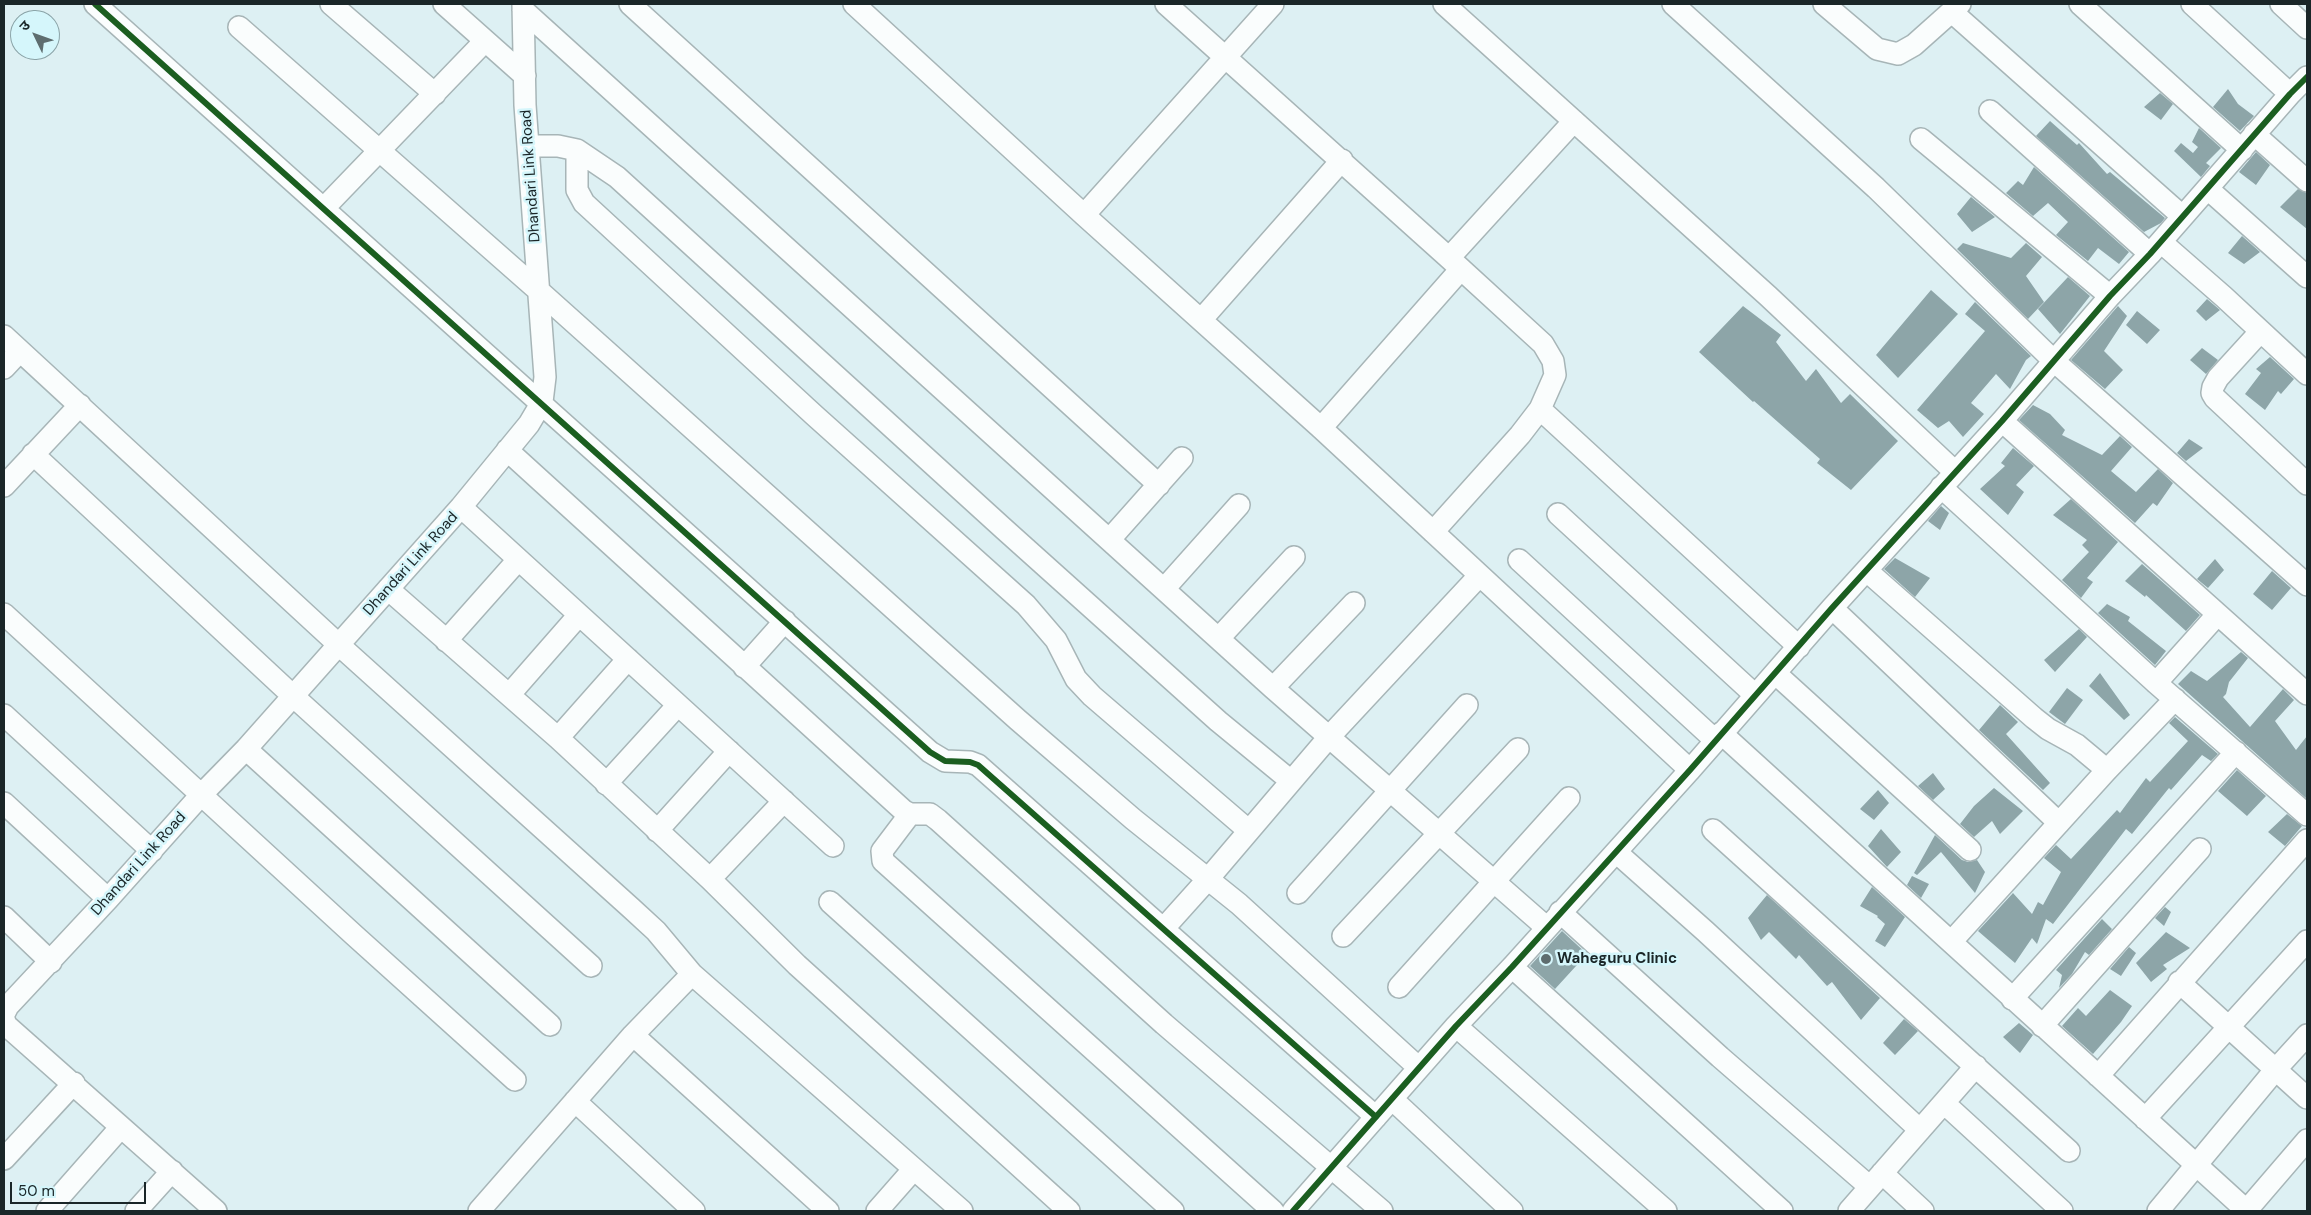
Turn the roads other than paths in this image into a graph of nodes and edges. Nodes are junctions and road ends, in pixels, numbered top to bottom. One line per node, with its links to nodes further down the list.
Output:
1 (95, 4): 34 (street)
2 (331, 4): 22 (street)
3 (444, 4): 18 (street)
4 (630, 4): 59 (street)
5 (854, 4): 35 (street)
6 (1166, 4): 19 (street)
7 (1273, 4): 19 (street)
8 (1444, 4): 25 (street)
9 (1673, 4): 46 (street)
10 (1824, 4): 15 (street)
11 (2080, 4): 27 (street)
12 (2192, 4): 23 (street)
13 (2281, 4): 17 (street)
14 (523, 7): 20 (street, Dhandari Link Road); 65 (street)
15 (1956, 8): 36 (street)
16 (239, 27): 30 (street)
17 (2307, 28)
18 (485, 41): 20 (street); 22 (street)
19 (1226, 57): 31 (street); 35 (street)
20 (525, 76): 28 (street, Dhandari Link Road)
21 (2307, 77): 23 (street)
22 (435, 94): 30 (street)
23 (2290, 94): 27 (street)
24 (1990, 111): 37 (street)
25 (1574, 121): 38 (street); 57 (street)
26 (1922, 139): 41 (street)
27 (2248, 142): 32 (street); 33 (street)
28 (528, 146): 29 (street); 40 (street, Dhandari Link Road)
29 (578, 150): 106 (street); 116 (street)
30 (380, 151): 34 (street); 40 (street)
31 (1342, 160): 38 (street); 42 (street)
32 (2307, 181)
33 (2208, 188): 36 (street); 39 (street)
34 (324, 208): 49 (street)
35 (1084, 215): 42 (street)
36 (2182, 216): 37 (street)
37 (2155, 248): 41 (street); 43 (street)
38 (1455, 263): 51 (street); 53 (street)
39 (2307, 276)
40 (539, 291): 49 (street, Dhandari Link Road); 127 (street)
41 (2110, 296): 46 (street)
42 (1201, 320): 53 (street)
43 (2260, 332): 48 (street); 58 (street)
44 (4, 336): 45 (street)
45 (20, 351): 47 (street); 50 (street)
46 (2054, 361): 52 (street); 71 (street)
47 (4, 368)
48 (2307, 374)
49 (542, 402): 54 (street, Dhandari Link Road); 79 (street)
50 (80, 405): 55 (street); 82 (street)
51 (1540, 409): 64 (street); 83 (street)
52 (2002, 421): 57 (street); 78 (street)
53 (1320, 428): 64 (street)
54 (507, 450): 62 (street, Dhandari Link Road); 85 (street)
55 (33, 454): 60 (street); 91 (street)
56 (1182, 458): 59 (street)
57 (1948, 480): 69 (street); 87 (street)
58 (2307, 484)
59 (1158, 485): 65 (street)
60 (4, 486)
61 (1239, 505): 73 (street)
62 (461, 507): 67 (street); 72 (street, Dhandari Link Road)
63 (1558, 514): 90 (street)
64 (1433, 532): 70 (street)
65 (1110, 539): 73 (street)
66 (1294, 557): 80 (street)
67 (518, 560): 77 (street); 81 (street)
68 (1519, 560): 97 (street)
69 (1868, 571): 75 (street); 105 (street)
70 (1479, 576): 98 (street); 104 (street)
71 (2307, 586)
72 (388, 589): 81 (street); 82 (street, Dhandari Link Road)
73 (1164, 589): 80 (street)
74 (1354, 603): 88 (street)
75 (1832, 608): 83 (street); 115 (street)
76 (4, 614): 109 (street)
77 (579, 615): 84 (street); 92 (street)
78 (2217, 615): 87 (street); 89 (street)
79 (785, 621): 85 (street); 134 (street)
80 (1219, 638): 88 (street)
81 (446, 641): 92 (street)
82 (339, 645): 91 (street, Dhandari Link Road); 141 (street)
83 (1799, 647): 86 (street)
84 (628, 659): 94 (street); 99 (street)
85 (744, 666): 113 (street)
86 (1775, 673): 90 (street); 123 (street)
87 (2156, 683): 93 (street)
88 (1273, 688): 98 (street)
89 (2307, 694)
90 (1755, 695): 97 (street)
91 (293, 696): 101 (street, Dhandari Link Road); 139 (street)
92 (509, 696): 99 (street)
93 (2175, 699): 103 (street); 105 (street)
94 (678, 705): 102 (street); 107 (street)
95 (1467, 705): 108 (street)
96 (4, 715): 124 (street)
97 (1718, 736): 104 (street); 137 (street)
98 (1329, 737): 106 (street); 108 (street)
99 (558, 738): 107 (street)
100 (1518, 748): 119 (street)
101 (246, 749): 109 (street, Dhandari Link Road); 147 (street)
102 (729, 751): 111 (street); 118 (street)
103 (2236, 752): 114 (street); 144 (street)
104 (1690, 770): 125 (street)
105 (2107, 770): 115 (street)
106 (1291, 781): 116 (street)
107 (606, 784): 118 (street)
108 (1391, 791): 119 (street); 129 (street)
109 (201, 795): 124 (street, Dhandari Link Road); 157 (street)
110 (1569, 798): 128 (street)
111 (784, 801): 121 (street); 126 (street)
112 (4, 803): 130 (street)
113 (910, 814): 171 (street); 185 (street)
114 (2307, 815)
115 (2059, 823): 137 (street)
116 (1248, 830): 127 (street)
117 (1713, 830): 153 (street)
118 (657, 831): 126 (street)
119 (1439, 833): 128 (street); 135 (street)
120 (2307, 840): 142 (street)
121 (833, 846)
122 (2200, 849): 149 (street)
123 (1970, 850)
124 (152, 851): 130 (street, Dhandari Link Road)
125 (1616, 852): 133 (street); 166 (street)
126 (710, 879): 183 (street)
127 (1208, 879): 134 (street); 154 (street)
128 (1494, 881): 133 (street); 143 (street)
129 (1298, 893)
130 (108, 899): 138 (street, Dhandari Link Road)
131 (830, 902): 184 (street)
132 (4, 917): 138 (street)
133 (1553, 919): 140 (street); 174 (street)
134 (1164, 928): 163 (street)
135 (1343, 936)
136 (2307, 941): 150 (street)
137 (1951, 942): 144 (street)
138 (51, 962): 145 (street, Dhandari Link Road)
139 (590, 966)
140 (1512, 967): 148 (street); 190 (street)
141 (692, 974): 151 (street); 172 (street)
142 (2179, 982): 150 (street); 156 (street)
143 (1399, 987)
144 (2012, 999): 149 (street)
145 (4, 1014)
146 (4, 1019): 158 (street)
147 (550, 1025)
148 (1456, 1026): 154 (street); 189 (street)
149 (2042, 1026): 156 (street)
150 (2229, 1026): 155 (street); 164 (street)
151 (633, 1035): 161 (street); 180 (street)
152 (2307, 1035): 155 (street)
153 (1976, 1066): 162 (street); 168 (street)
154 (1419, 1068): 160 (street)
155 (2276, 1069): 159 (street); 170 (street)
156 (2098, 1076): 164 (street)
157 (515, 1080)
158 (74, 1083): 165 (street); 169 (street)
159 (2307, 1098)
160 (1392, 1099): 163 (street); 188 (street)
161 (575, 1101): 178 (street); 179 (street)
162 (1944, 1103): 166 (street); 193 (street)
163 (1376, 1117): 171 (street)
164 (2145, 1119): 170 (street)
165 (121, 1127): 173 (street); 175 (street)
166 (1920, 1130): 174 (street)
167 (2307, 1140): 195 (street)
168 (2069, 1152)
169 (4, 1159)
170 (2197, 1165): 194 (street); 195 (street)
171 (1332, 1166): 186 (street); 187 (street)
172 (914, 1170): 181 (street); 182 (street)
173 (172, 1171): 176 (street); 177 (street)
174 (1876, 1180): 191 (street); 192 (street)
175 (47, 1211)
176 (136, 1211)
177 (216, 1211)
178 (479, 1211)
179 (694, 1211)
180 (828, 1211)
181 (878, 1211)
182 (962, 1211)
183 (1070, 1211)
184 (1173, 1211)
185 (1274, 1211)
186 (1293, 1211)
187 (1382, 1211)
188 (1512, 1211)
189 (1666, 1211)
190 (1782, 1211)
191 (1849, 1211)
192 (1923, 1211)
193 (2062, 1211)
194 (2158, 1211)
195 (2246, 1211)

